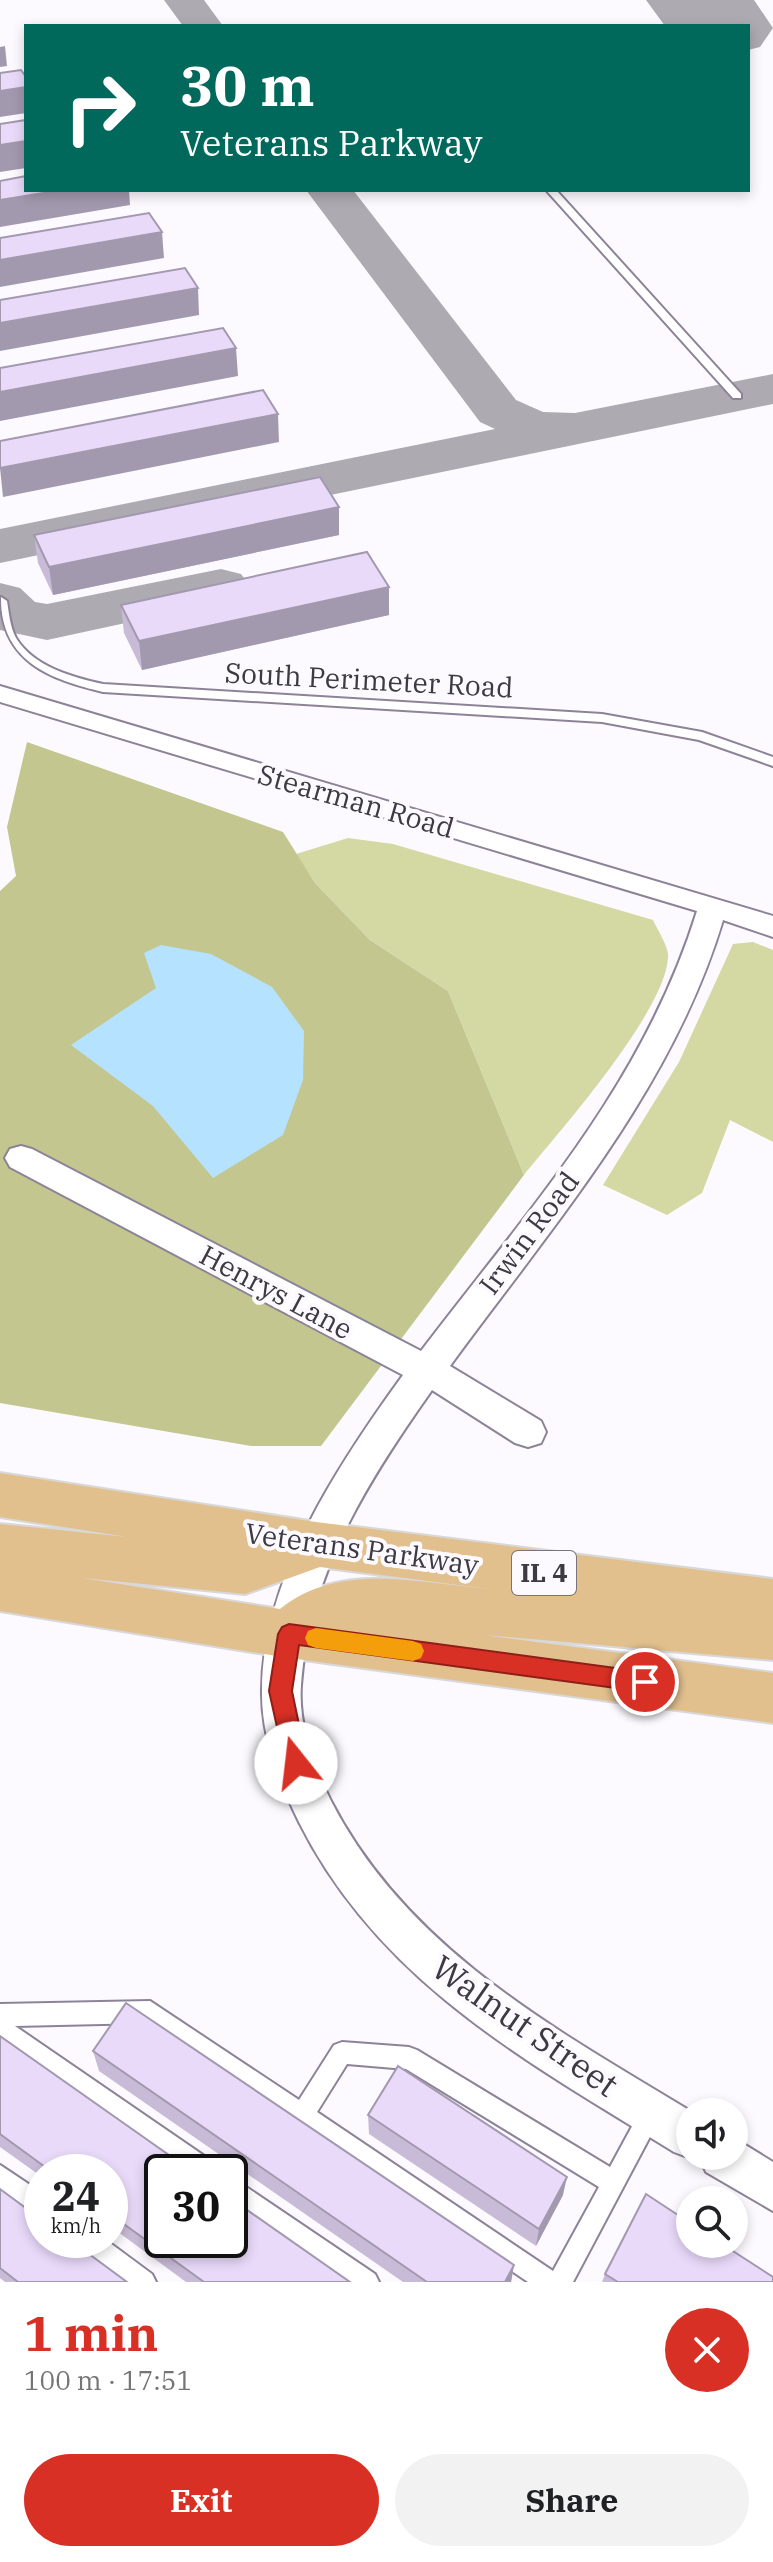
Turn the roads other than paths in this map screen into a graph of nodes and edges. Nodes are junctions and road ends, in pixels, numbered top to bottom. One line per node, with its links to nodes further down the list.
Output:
1 (553, 192): 2 (lane)
2 (737, 396)
3 (1, 601): 5 (lane, South Perimeter Road)
4 (0, 694): 6 (street, Stearman Road)
5 (773, 762)
6 (713, 906): 7 (street, Stearman Road); 9 (street, Irwin Road)
7 (773, 927)
8 (21, 1158): 9 (street, Henrys Lane)
9 (426, 1370): 10 (street, Henrys Lane); 12 (street, Irwin Road)
10 (528, 1432)
11 (0, 1495): 12 (highway, Veterans Parkway / IL 4)
12 (316, 1544): 13 (highway); 15 (highway, Veterans Parkway / IL 4); 16 (street, Walnut Street)
13 (0, 1547)
14 (0, 1588): 16 (highway)
15 (773, 1602)
16 (289, 1634): 17 (highway); 18 (highway); 21 (street, Walnut Street)
17 (773, 1636)
18 (773, 1698)
19 (0, 2015): 22 (lane)
20 (0, 2028): 24 (lane)
21 (652, 2113): 23 (street, Walnut Street); 27 (lane)
22 (302, 2116): 27 (lane); 34 (lane)
23 (676, 2128)
24 (182, 2154)
25 (744, 2170): 28 (street)
26 (0, 2176): 29 (lane)
27 (614, 2183): 35 (lane)
28 (773, 2188)
29 (24, 2194)
30 (248, 2199): 33 (lane)
31 (111, 2258): 32 (lane)
32 (144, 2282)
33 (367, 2282)
34 (548, 2282)
35 (560, 2282)

